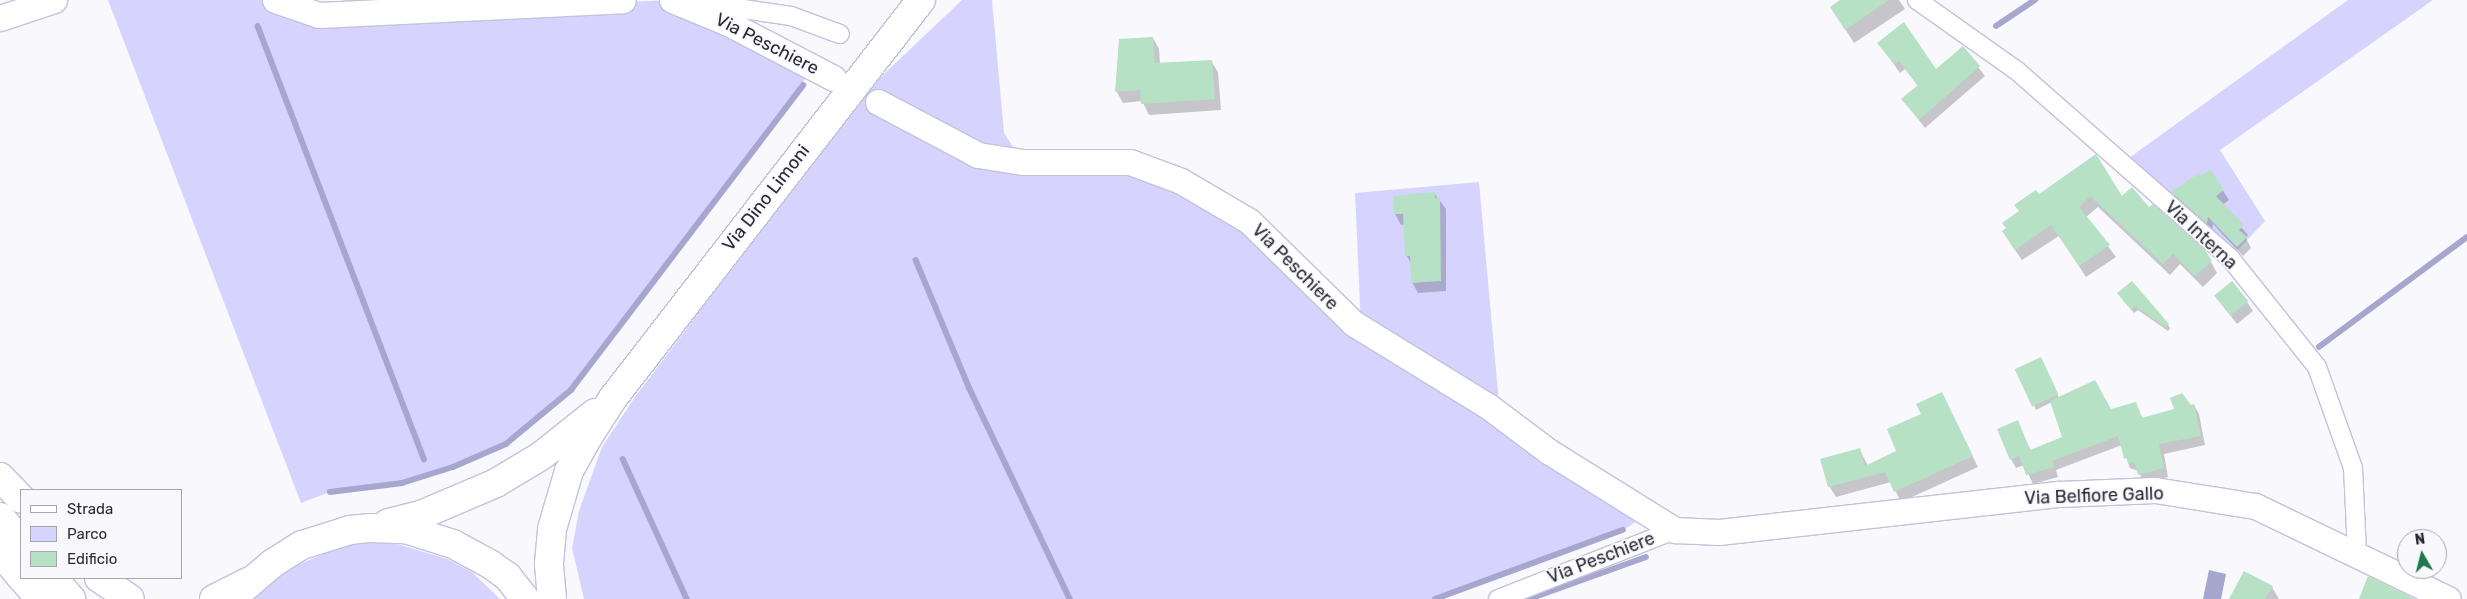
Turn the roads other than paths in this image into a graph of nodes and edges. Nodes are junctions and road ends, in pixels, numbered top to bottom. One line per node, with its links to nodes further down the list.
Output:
1 (54, 0): 8 (street)
2 (276, 0): 3 (street)
3 (623, 0)
4 (672, 0): 10 (street, Via Peschiere)
5 (682, 0): 9 (street, Via Peschiere)
6 (921, 0): 12 (main road, Via Dino Limoni)
7 (1917, 0): 21 (street, Via Interna)
8 (0, 18)
9 (840, 34)
10 (833, 78)
11 (878, 102): 17 (street, Via Peschiere)
12 (613, 398): 16 (main road); 32 (main road)
13 (0, 477): 14 (main road)
14 (20, 498)
15 (0, 516): 19 (main road)
16 (370, 528): 26 (main road); 31 (main road)
17 (1676, 530): 18 (street, Via Peschiere); 33 (street, Via Peschiere)
18 (1719, 532): 21 (street, Via Belfiore Gallo)
19 (20, 540)
20 (0, 552): 22 (main road)
21 (2356, 554): 34 (street, Via Belfiore Gallo)
22 (20, 575)
23 (24, 579): 27 (main road)
24 (53, 579): 28 (main road)
25 (100, 579): 29 (main road)
26 (241, 590): 30 (main road)
27 (40, 599)
28 (70, 599)
29 (130, 599)
30 (214, 599)
31 (524, 599)
32 (552, 599)
33 (1498, 599)
34 (2448, 599)

